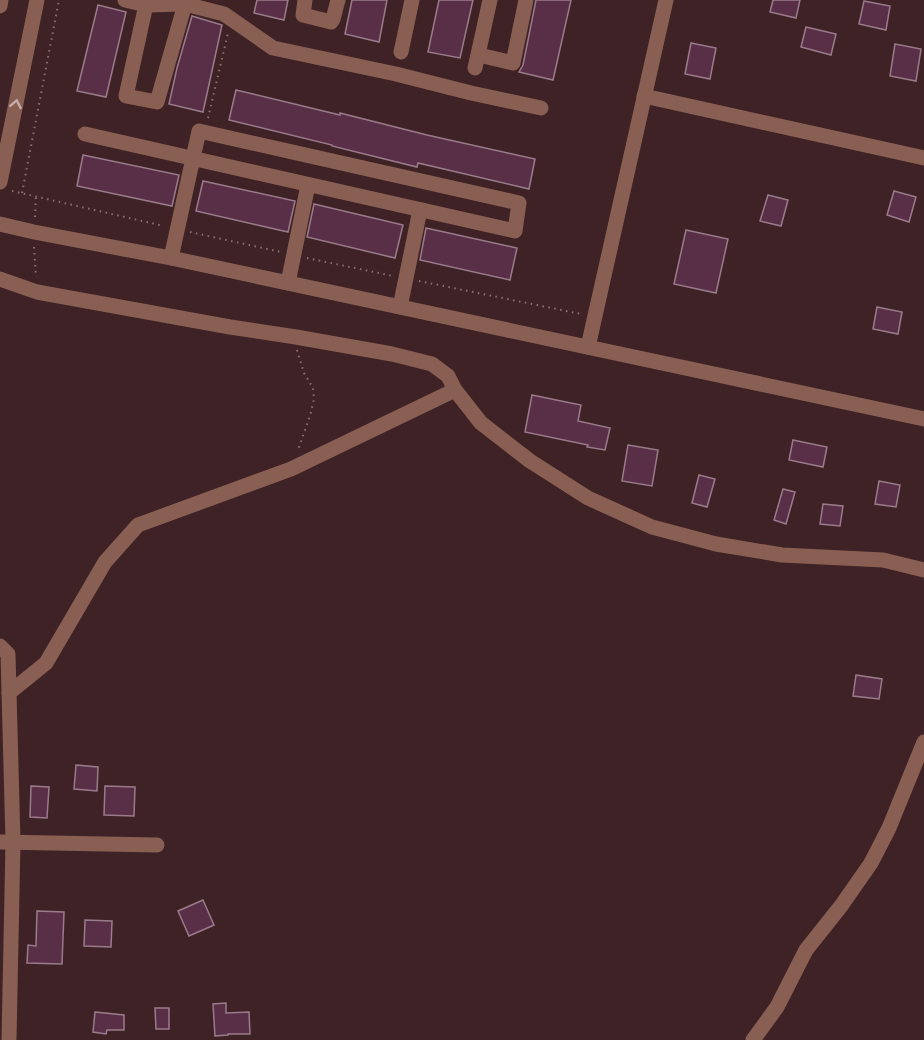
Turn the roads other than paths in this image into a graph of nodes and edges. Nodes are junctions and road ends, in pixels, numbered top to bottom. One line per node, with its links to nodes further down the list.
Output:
1 (1, 0): 12 (street)
2 (37, 0): 20 (street, one-way to 2)
3 (125, 0): 10 (street)
4 (305, 0): 5 (street)
5 (338, 0)
6 (412, 0): 14 (street)
7 (490, 0): 8 (street)
8 (526, 0)
9 (666, 0): 15 (street)
10 (146, 3): 11 (street); 11 (street)
11 (185, 4): 13 (street)
12 (0, 6)
13 (228, 11): 16 (street)
14 (401, 52)
15 (644, 96): 19 (street); 28 (street)
16 (541, 108)
17 (85, 134): 18 (street)
18 (192, 158): 21 (street); 22 (street); 24 (street)
19 (924, 158)
20 (0, 182)
21 (308, 185): 22 (street); 26 (street)
22 (420, 210): 27 (street)
23 (0, 224): 24 (street)
24 (171, 258): 26 (street)
25 (0, 279): 29 (street)
26 (288, 283): 27 (street)
27 (400, 307): 28 (street)
28 (588, 347): 30 (street)
29 (455, 390): 31 (street); 33 (street)
30 (924, 419)
31 (924, 570)
32 (0, 646): 33 (street)
33 (9, 693): 35 (street)
34 (924, 742): 38 (street)
35 (6, 842): 36 (street); 37 (street)
36 (157, 845)
37 (9, 1040)
38 (753, 1040)

